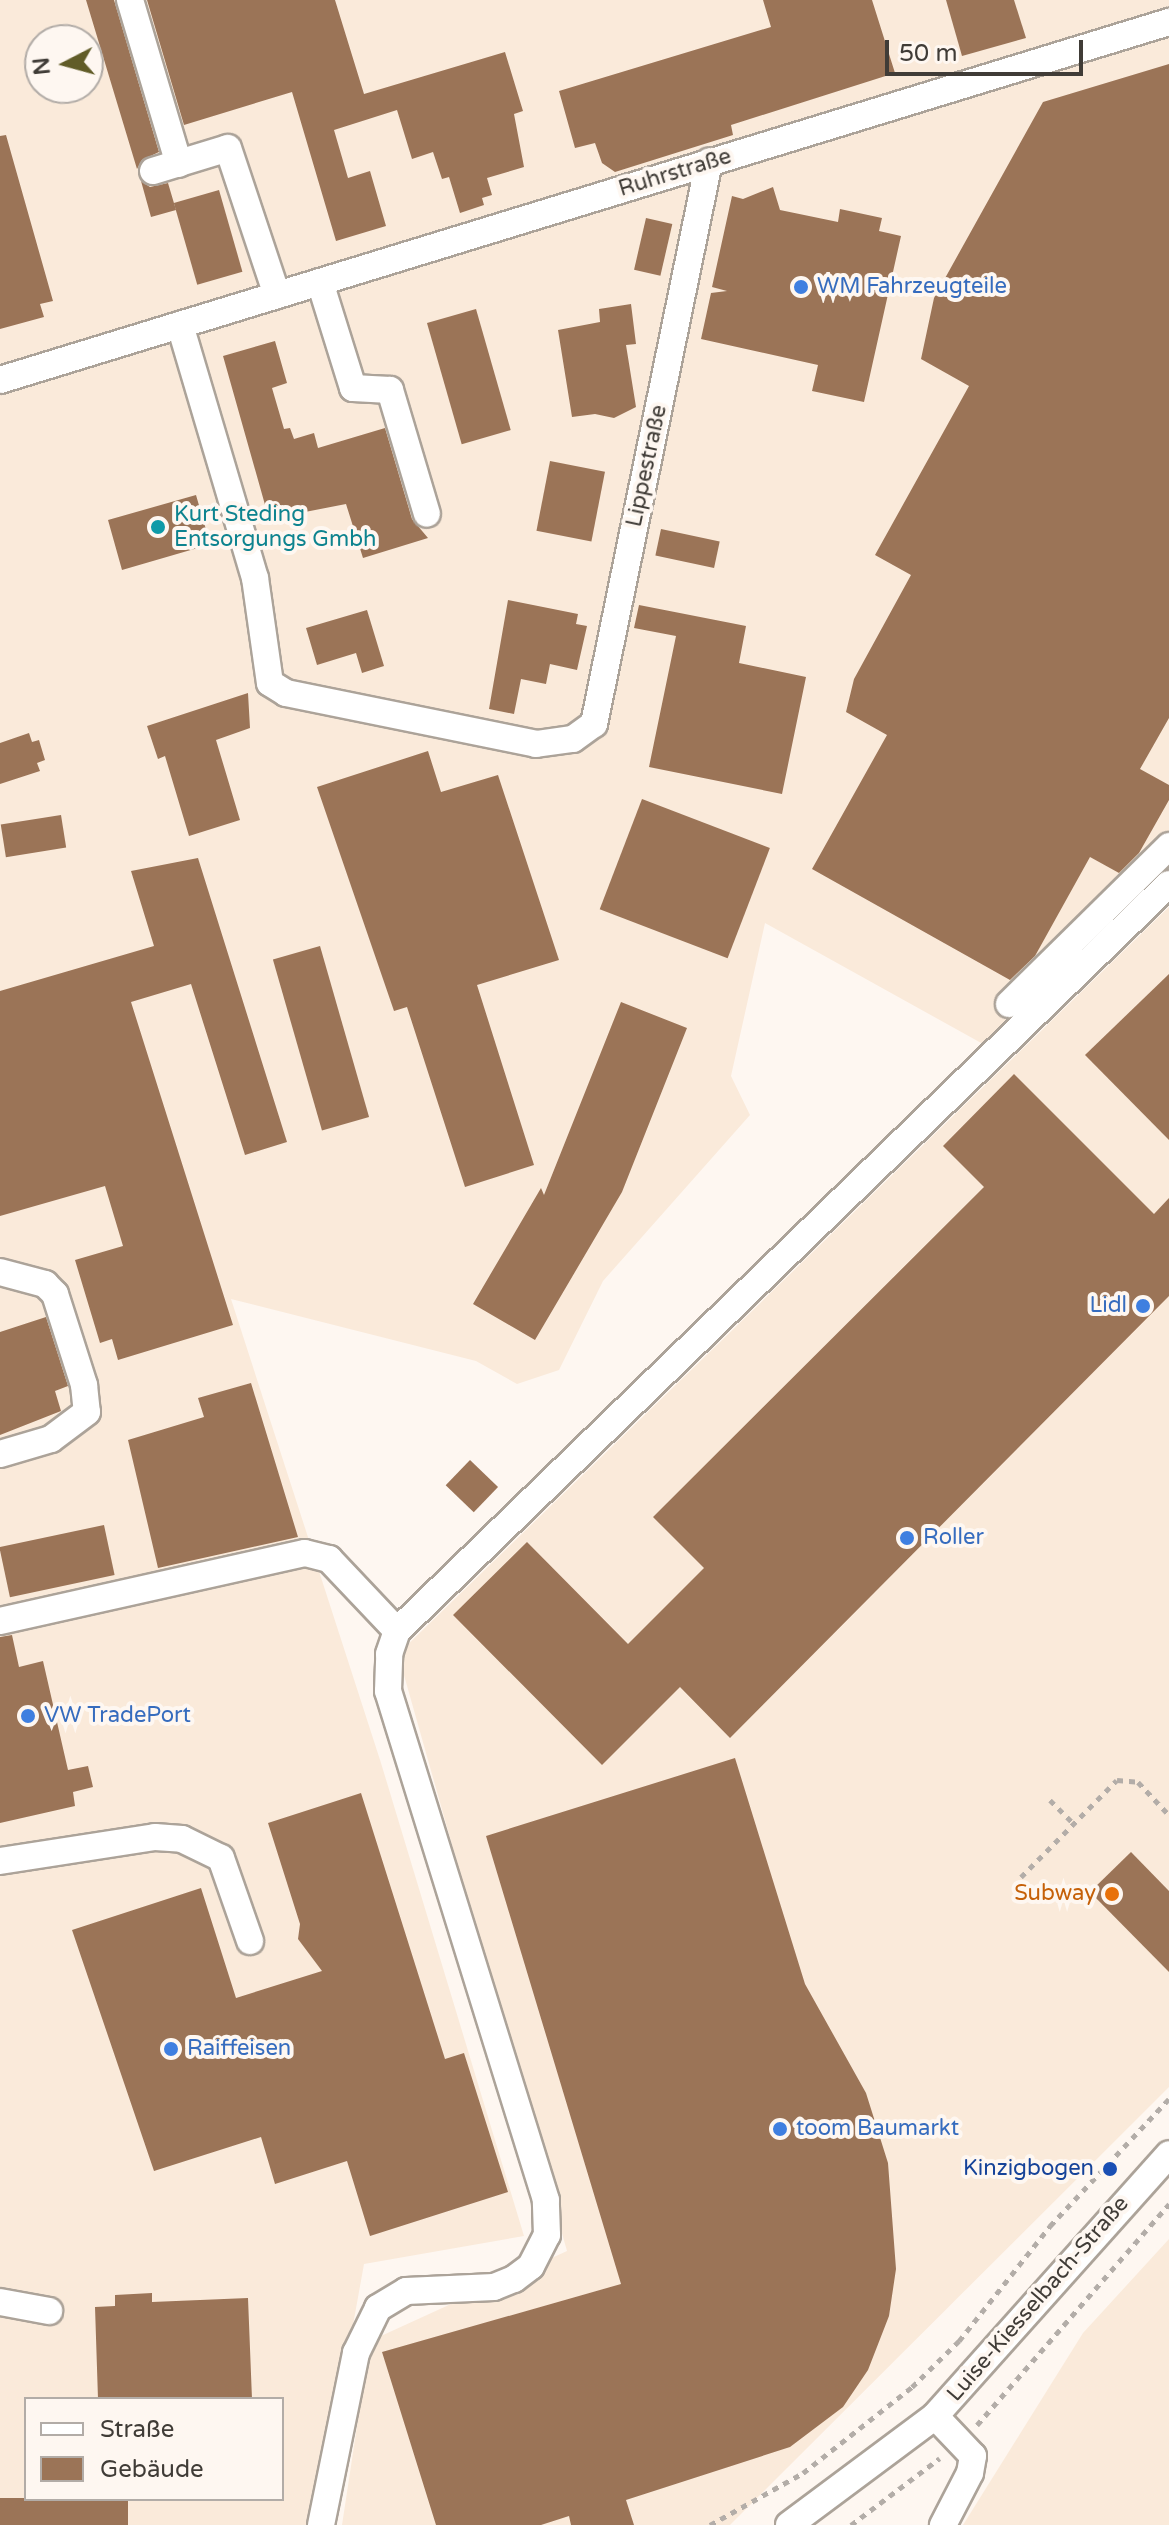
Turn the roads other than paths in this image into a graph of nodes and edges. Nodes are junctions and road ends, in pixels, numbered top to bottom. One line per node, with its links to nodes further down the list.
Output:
1 (130, 0): 4 (street)
2 (1169, 22): 3 (street, Ruhrstraße)
3 (709, 162): 6 (street, Ruhrstraße); 8 (street, Lippestraße)
4 (179, 164): 5 (street); 7 (street)
5 (153, 171)
6 (320, 282): 7 (street, Ruhrstraße); 10 (street)
7 (277, 295): 8 (street, Ruhrstraße)
8 (180, 325): 9 (street, Ruhrstraße)
9 (0, 380)
10 (427, 514)
11 (1169, 846): 13 (street)
12 (1169, 884): 17 (street)
13 (1009, 1004)
14 (0, 1272): 15 (street)
15 (0, 1454)
16 (0, 1621): 17 (street)
17 (397, 1631): 24 (street)
18 (0, 1861): 19 (street)
19 (250, 1941)
20 (1169, 2154): 23 (street, Luise-Kiesselbach-Straße)
21 (0, 2302): 22 (street)
22 (49, 2311)
23 (935, 2416): 25 (street, Luise-Kiesselbach-Straße); 26 (street)
24 (321, 2525)
25 (789, 2525)
26 (943, 2525)

